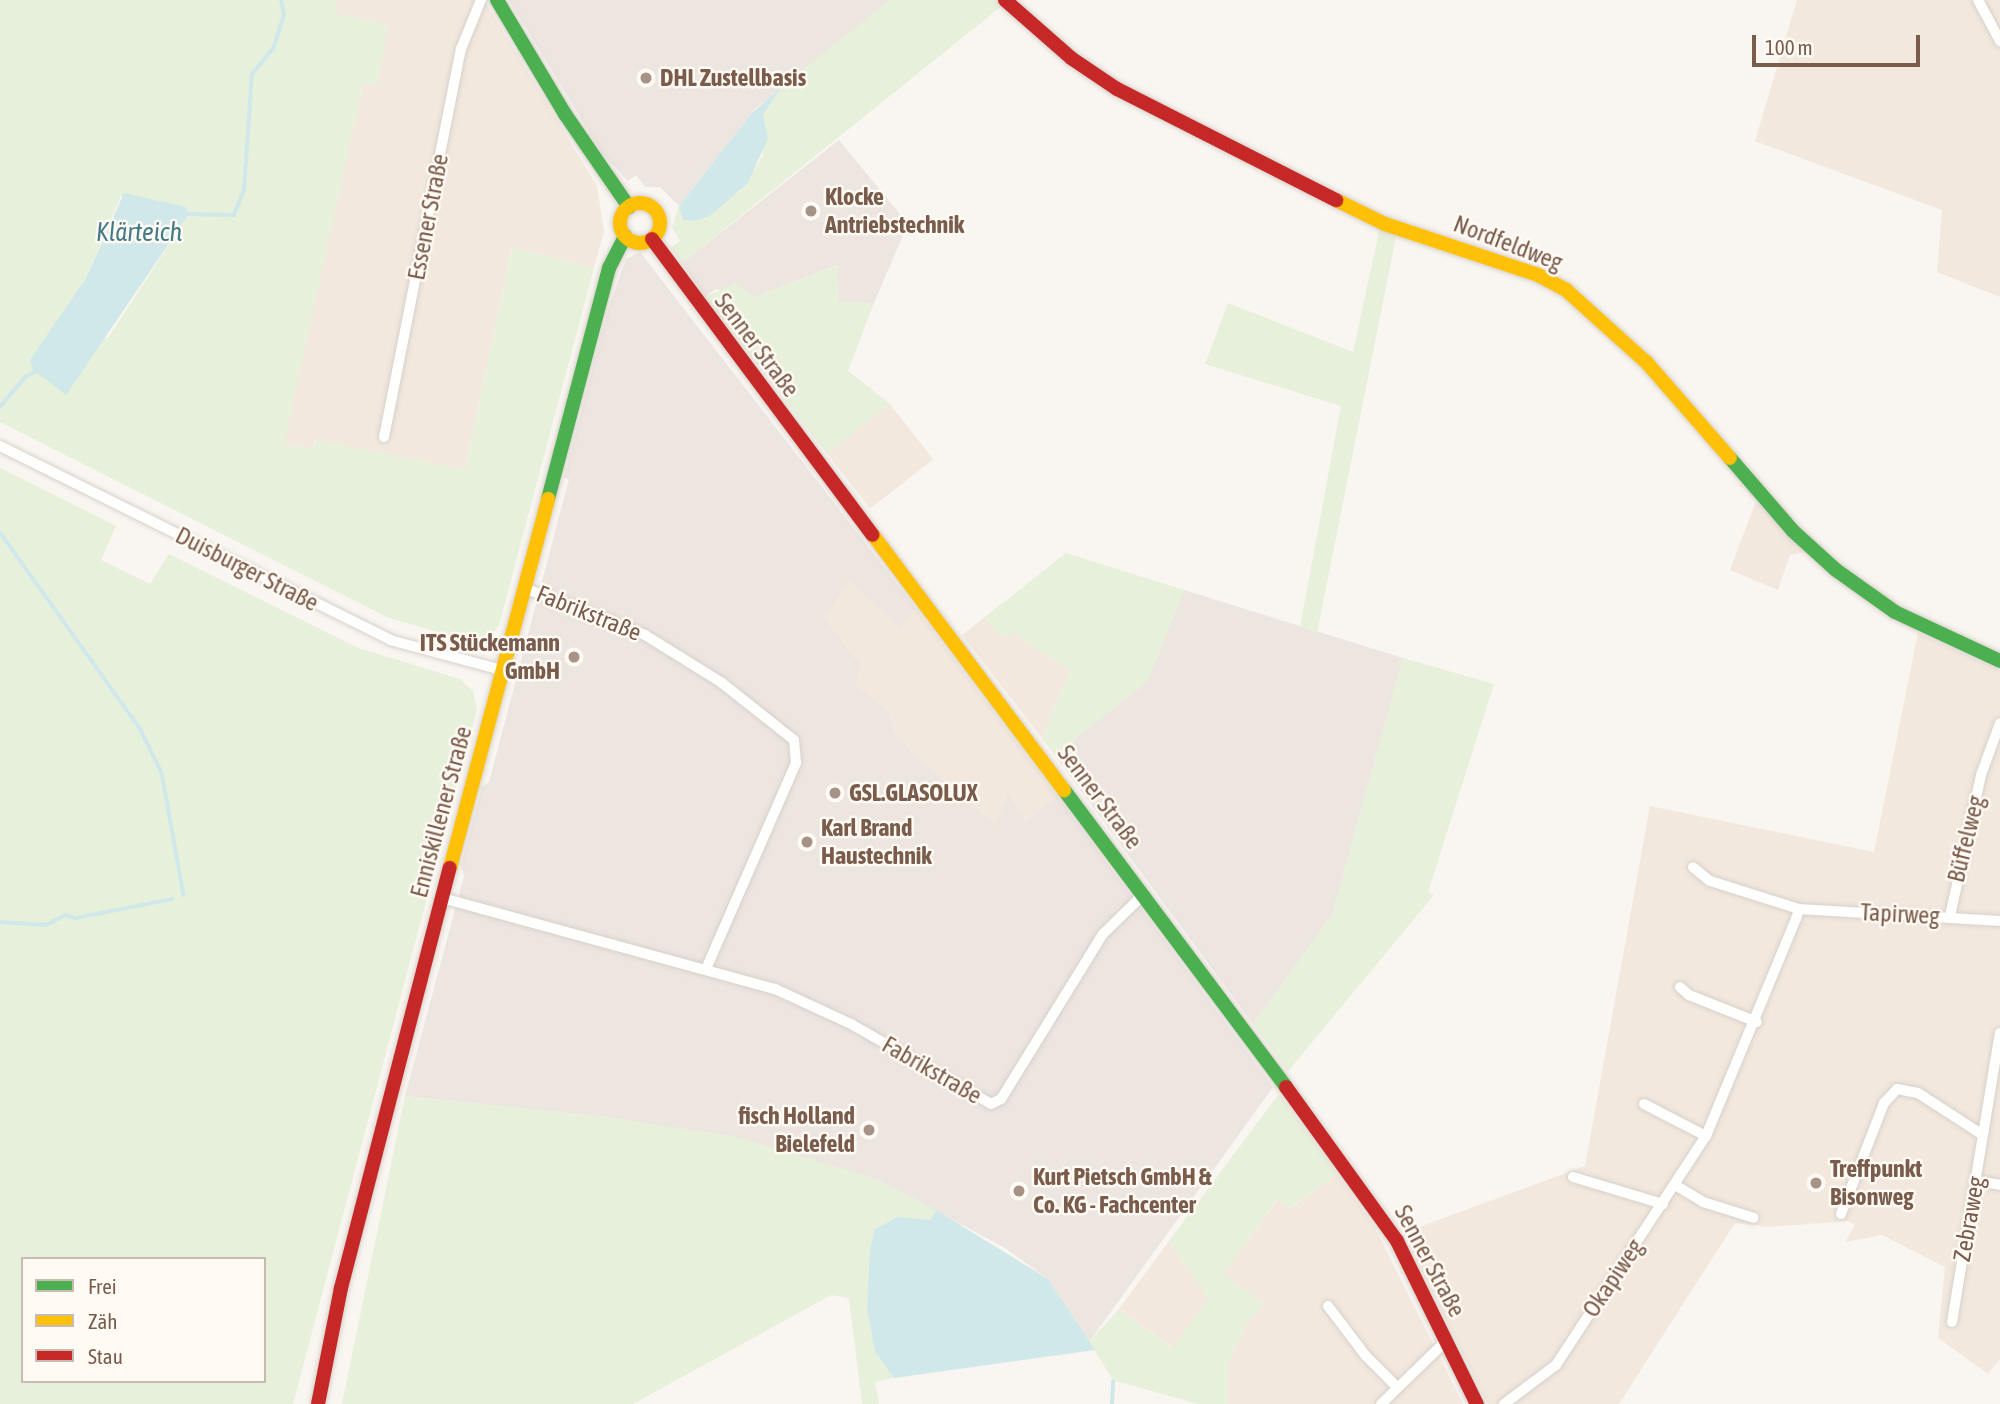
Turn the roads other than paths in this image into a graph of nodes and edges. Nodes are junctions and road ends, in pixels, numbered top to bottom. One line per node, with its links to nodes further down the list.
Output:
1 (481, 0): 9 (street, Essener Straße)
2 (497, 0): 6 (street)
3 (1005, 0): 12 (street, Nordfeldweg)
4 (1978, 0): 5 (street)
5 (2000, 41)
6 (629, 207): 7 (street); 8 (street)
7 (625, 236): 8 (street); 11 (street, Enniskillener Straße)
8 (652, 239): 16 (street, Senner Straße)
9 (384, 437)
10 (0, 446): 13 (street, Duisburger Straße)
11 (524, 588): 13 (street, Enniskillener Straße); 21 (street, Fabrikstraße)
12 (2000, 661)
13 (502, 670): 17 (street, Enniskillener Straße)
14 (2000, 723): 19 (street, Büffelweg)
15 (1693, 867): 18 (street)
16 (1144, 894): 21 (street, Fabrikstraße); 37 (street, Senner Straße)
17 (442, 898): 21 (street, Fabrikstraße); 39 (street, Enniskillener Straße)
18 (1799, 909): 19 (street, Tapirweg); 23 (street, Okapiweg)
19 (1950, 916): 20 (street, Tapirweg)
20 (2000, 921)
21 (707, 967)
22 (1680, 987): 23 (street)
23 (1757, 1022): 27 (street, Okapiweg)
24 (2000, 1033): 26 (street, Zebraweg)
25 (1644, 1104): 27 (street)
26 (1983, 1135): 29 (street, Zebraweg); 33 (street)
27 (1706, 1136): 30 (street, Okapiweg)
28 (1573, 1177): 32 (street)
29 (1976, 1181): 31 (street); 36 (street, Zebraweg)
30 (1675, 1185): 32 (street, Okapiweg); 34 (street)
31 (2000, 1185)
32 (1663, 1204): 42 (street, Okapiweg)
33 (1841, 1214)
34 (1754, 1218)
35 (1328, 1306): 38 (street)
36 (1952, 1322)
37 (1446, 1341): 38 (street); 41 (street, Senner Straße)
38 (1397, 1387): 40 (street)
39 (318, 1404)
40 (1381, 1404)
41 (1477, 1404)
42 (1504, 1404)

